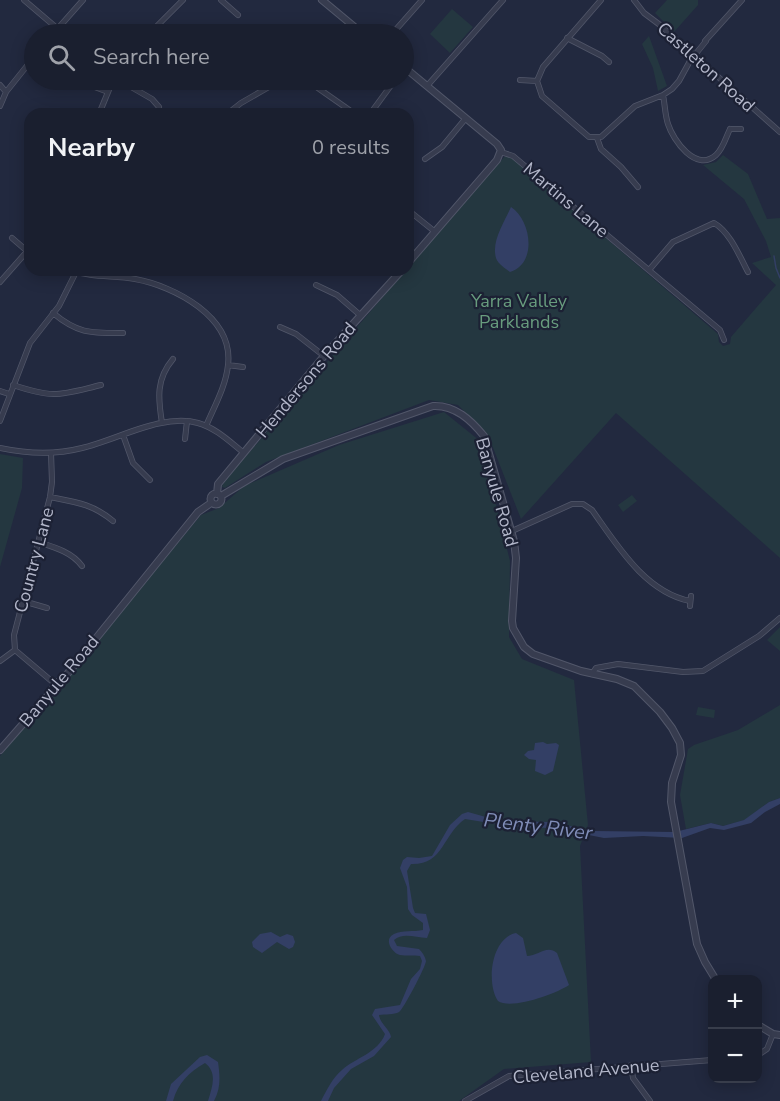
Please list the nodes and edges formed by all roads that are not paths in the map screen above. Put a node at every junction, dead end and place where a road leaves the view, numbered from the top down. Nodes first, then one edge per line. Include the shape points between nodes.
1 (24, 0) edge
2 (83, 0) edge
3 (183, 0) edge
4 (221, 0) edge
5 (322, 0) edge
6 (422, 0) edge
7 (503, 0) edge
8 (601, 0) edge
9 (634, 0) edge
10 (742, 0) edge
11 (238, 15) dead end
12 (52, 24) edge
13 (62, 24) edge
14 (161, 24) edge
15 (351, 24) edge
16 (401, 24) edge
17 (567, 38) junction
18 (694, 54) junction
19 (609, 62) dead end
20 (24, 69) edge
21 (414, 77) edge
22 (520, 80) dead end
23 (537, 81) junction
24 (427, 86) junction
25 (3, 89) edge
26 (103, 90) edge
27 (136, 90) edge
28 (264, 90) edge
29 (321, 90) edge
30 (389, 90) edge
31 (108, 92) joint
32 (663, 95) junction
33 (0, 99) edge
34 (0, 106) edge
35 (159, 107) dead end
36 (101, 108) edge
37 (235, 108) edge
38 (348, 108) edge
39 (375, 108) edge
40 (466, 118) junction
41 (741, 129) dead end
42 (780, 132) edge
43 (597, 138) junction
44 (501, 152) junction
45 (425, 159) dead end
46 (638, 187) dead end
47 (414, 215) edge
48 (434, 231) junction
49 (12, 238) dead end
50 (24, 247) edge
51 (24, 255) edge
52 (414, 256) edge
53 (649, 270) junction
54 (748, 272) dead end
55 (71, 276) edge
56 (115, 276) edge
57 (397, 276) edge
58 (0, 282) edge
59 (316, 285) dead end
60 (53, 313) junction
61 (360, 315) junction
62 (279, 327) dead end
63 (123, 333) dead end
64 (724, 340) dead end
65 (324, 356) junction
66 (173, 359) dead end
67 (228, 365) junction
68 (243, 367) dead end
69 (13, 385) junction
70 (101, 385) dead end
71 (0, 391) edge
72 (9, 394) junction
73 (0, 421) edge
74 (187, 421) junction
75 (162, 423) junction
76 (206, 426) junction
77 (123, 435) junction
78 (185, 440) dead end
79 (0, 448) edge
80 (51, 453) junction
81 (244, 453) junction
82 (150, 480) dead end
83 (219, 495) junction
84 (50, 497) junction
85 (113, 521) dead end
86 (512, 531) junction
87 (38, 542) junction
88 (82, 566) dead end
89 (23, 601) junction
90 (690, 601) dead end
91 (47, 608) dead end
92 (780, 618) edge
93 (15, 650) junction
94 (0, 661) edge
95 (592, 674) junction
96 (55, 684) junction
97 (0, 750) edge
98 (714, 975) edge
99 (762, 1027) edge
100 (776, 1034) edge
101 (762, 1052) edge
102 (708, 1060) edge
103 (631, 1065) junction
104 (465, 1101) edge
105 (650, 1101) edge

1 - 12 street
2 - 13 street
3 - 14 street
4 - 11 street
5 - 15 street
6 - 16 street
7 - 24 street
8 - 17 street
9 - 18 street, Castleton Road
10 - 18 street
17 - 19 street
17 - 23 street via 540,71
18 - 32 street via 676,86
18 - 42 street, Castleton Road
20 - 25 street
21 - 24 street, Martins Lane
22 - 23 street
23 - 43 street via 539,93 548,102 584,134
24 - 40 street, Martins Lane
25 - 33 street
25 - 34 street
26 - 31 street
27 - 35 street
28 - 37 street
29 - 38 street
30 - 39 street
31 - 36 street
32 - 41 street via 671,132 694,158 709,159 717,154 728,127
32 - 43 street via 635,106
40 - 44 street, Martins Lane via 500,146
40 - 45 street via 442,147
43 - 46 street via 602,149
44 - 48 street
44 - 53 street, Martins Lane via 513,156
47 - 48 street
48 - 52 street
49 - 50 street
51 - 58 street
53 - 54 street via 673,242 714,223 727,236
53 - 64 street, Martins Lane via 720,330
55 - 60 street
56 - 67 street via 151,283 196,306 222,333
57 - 61 street, Hendersons Road
59 - 61 street via 337,295
60 - 63 street via 83,332
60 - 69 street via 30,343
61 - 65 street, Hendersons Road
62 - 65 street via 297,334
65 - 81 street, Hendersons Road
66 - 75 street via 158,389
67 - 68 street
67 - 76 street
69 - 70 street via 50,395
69 - 72 street
71 - 72 street
72 - 73 street
74 - 75 street
74 - 76 street
74 - 78 street
75 - 77 street
76 - 81 street
77 - 80 street
77 - 82 street via 134,464
79 - 80 street
80 - 84 street, Country Lane
81 - 83 street, Hendersons Road via 218,484
83 - 86 street, Banyule Road via 283,459 433,406 444,406 474,424 484,436
83 - 96 street, Banyule Road via 212,496 211,502 198,512 64,678
84 - 85 street via 80,502 100,510
84 - 87 street, Country Lane
86 - 90 street via 572,504 583,504 656,586
86 - 95 street, Banyule Road via 516,558 512,621 515,632 533,654
87 - 88 street via 53,546
87 - 89 street, Country Lane
89 - 91 street
89 - 93 street, Country Lane via 14,635
92 - 95 street via 703,671 618,664 596,668
93 - 94 street
93 - 96 street
95 - 98 street, Banyule Road via 634,686 653,704 680,742 671,802 697,944
96 - 97 street, Banyule Road
99 - 100 street
100 - 101 street
102 - 103 street, Cleveland Avenue
103 - 104 street, Cleveland Avenue via 509,1076
103 - 105 street via 633,1078

